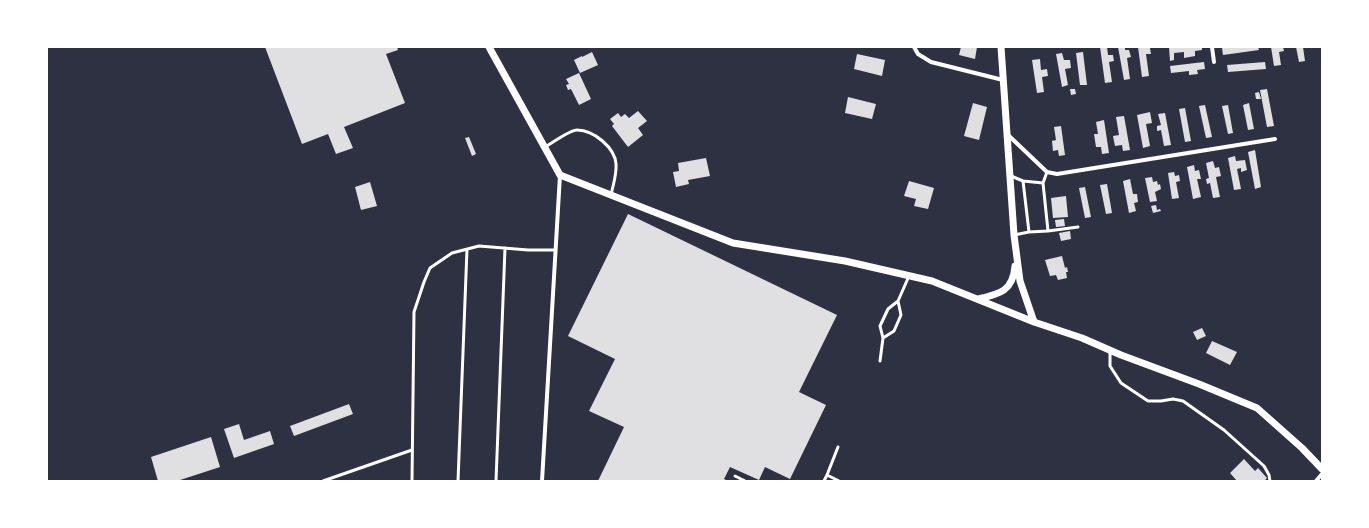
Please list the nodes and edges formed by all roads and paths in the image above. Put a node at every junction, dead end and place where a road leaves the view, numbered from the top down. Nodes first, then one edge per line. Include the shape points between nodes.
1 (489, 47) edge
2 (914, 47) edge
3 (1001, 47) edge
4 (1212, 47) edge
5 (1214, 62) dead end
6 (1003, 80) junction
7 (1006, 134) junction
8 (1276, 139) dead end
9 (545, 147) junction
10 (1047, 172) junction
11 (560, 175) junction
12 (1009, 175) junction
13 (1023, 181) junction
14 (1043, 182) junction
15 (612, 195) junction
16 (1078, 227) dead end
17 (1048, 230) junction
18 (1029, 232) junction
19 (1014, 235) junction
20 (505, 248) junction
21 (467, 250) junction
22 (555, 250) junction
23 (1016, 254) junction
24 (909, 276) junction
25 (978, 299) junction
26 (898, 301) junction
27 (1034, 322) junction
28 (883, 338) junction
29 (1110, 350) junction
30 (880, 361) dead end
31 (838, 447) dead end
32 (412, 450) junction
33 (1322, 469) edge
34 (1322, 474) edge
35 (827, 475) junction
36 (735, 476) dead end
37 (323, 481) edge
38 (412, 481) edge
39 (458, 481) edge
40 (496, 481) edge
41 (542, 481) edge
42 (745, 481) edge
43 (824, 481) edge
44 (839, 481) edge
45 (1270, 481) edge
46 (1316, 481) edge

1 - 9 street
2 - 6 street via 918,54 931,62
3 - 6 street
4 - 5 street
6 - 7 street
7 - 10 street
7 - 12 street
8 - 10 street via 1057,174
9 - 11 street
9 - 15 lane via 576,130 592,133 610,148 616,164
10 - 14 lane
11 - 15 street
11 - 22 street
12 - 13 lane
12 - 19 street
13 - 14 lane
13 - 18 lane
14 - 17 lane
15 - 24 street via 733,243 843,261
16 - 17 lane
17 - 18 lane
18 - 19 lane
19 - 23 street
20 - 21 lane via 479,246
20 - 22 lane
20 - 40 lane
21 - 32 lane via 452,253 430,268 414,312
21 - 39 lane
22 - 41 street
23 - 25 street via 1012,283 1002,292
23 - 27 street via 1020,281
24 - 25 street via 932,281
24 - 26 lane
25 - 27 street
26 - 28 lane via 888,309 880,326
26 - 28 lane via 901,315 894,331
27 - 29 street
28 - 30 lane
29 - 33 street via 1257,408
29 - 45 lane via 1110,366 1121,383 1148,401 1173,398 1183,401 1224,430 1264,466
31 - 35 lane
32 - 37 lane
32 - 38 lane
34 - 46 street
35 - 43 lane
35 - 44 lane
36 - 42 lane

